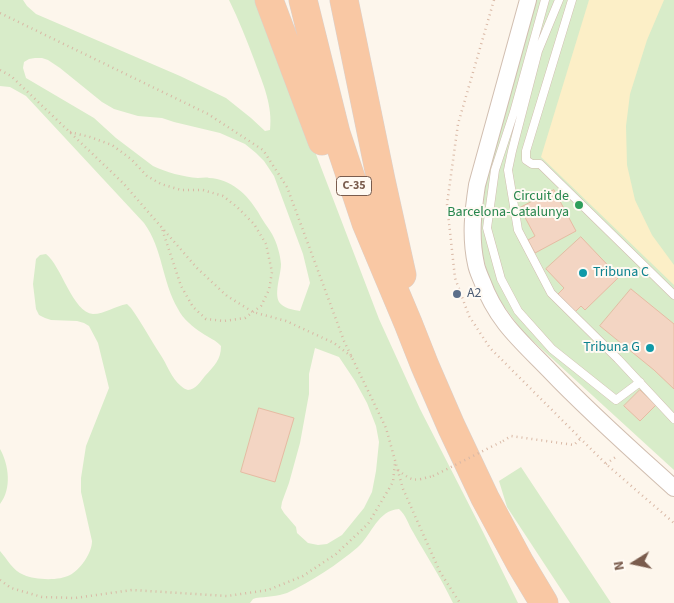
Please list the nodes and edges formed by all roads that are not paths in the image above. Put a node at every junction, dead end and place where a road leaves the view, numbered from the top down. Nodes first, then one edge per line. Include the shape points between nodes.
1 (270, 0) edge
2 (303, 0) edge
3 (344, 0) edge
4 (528, 0) edge
5 (545, 0) edge
6 (559, 0) edge
7 (572, 0) edge
8 (674, 295) edge
9 (425, 366) junction
10 (640, 382) junction
11 (674, 419) edge
12 (674, 488) edge
13 (520, 563) junction
14 (535, 603) edge
15 (544, 603) edge

1 - 9 highway via 352,222 401,333
2 - 9 highway, C-35 via 336,134 366,224
3 - 9 highway via 396,247
4 - 12 street via 477,185 472,238 476,265 496,312 510,331 566,389
5 - 10 lane via 494,170 487,228 501,279 518,311 552,349 616,400
6 - 10 lane via 538,51 508,170 518,230 552,294
7 - 8 lane via 526,160 540,164
9 - 13 highway, C-35 via 485,498
10 - 11 lane
13 - 14 highway
13 - 15 highway, C-35

